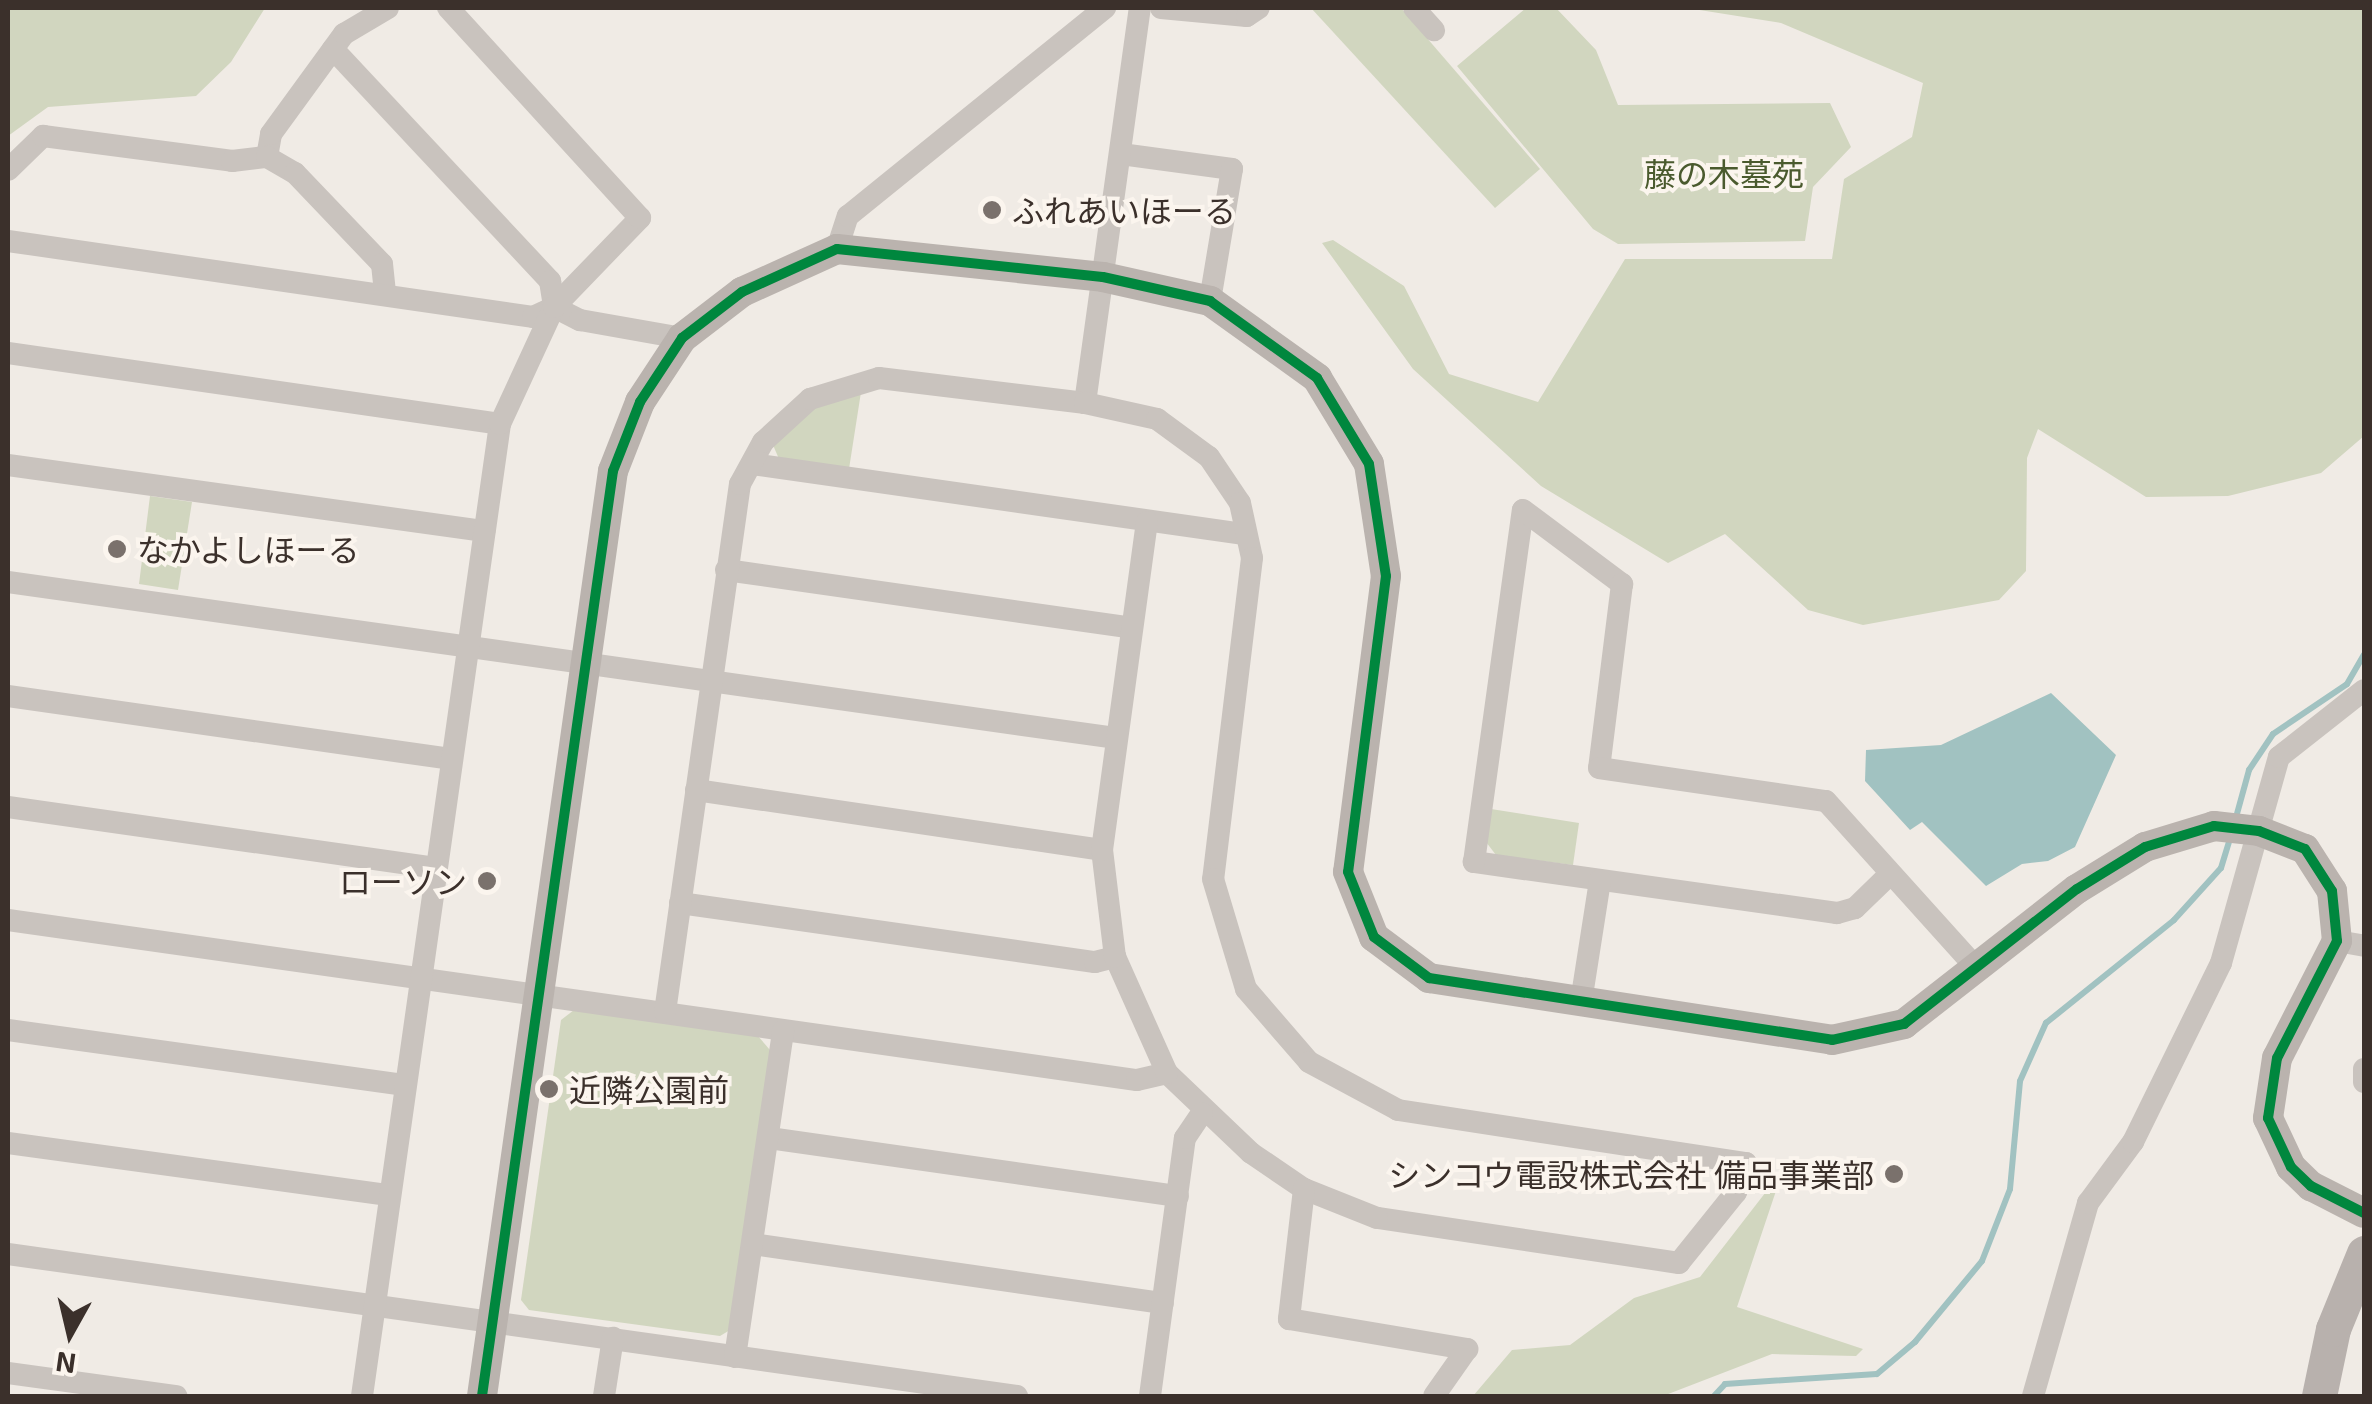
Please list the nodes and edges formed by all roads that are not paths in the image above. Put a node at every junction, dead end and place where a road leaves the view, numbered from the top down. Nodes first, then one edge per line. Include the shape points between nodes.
1 (388, 8) edge
2 (448, 8) edge
3 (1105, 8) edge
4 (1140, 8) edge
5 (1161, 8) edge
6 (1259, 8) edge
7 (1414, 8) edge
8 (1434, 30) dead end
9 (333, 49) junction
10 (1121, 154) junction
11 (267, 158) junction
12 (8, 170) edge
13 (8, 241) edge
14 (838, 249) junction
15 (1103, 277) junction
16 (385, 296) junction
17 (1210, 301) junction
18 (554, 306) junction
19 (682, 338) junction
20 (8, 353) edge
21 (1085, 402) junction
22 (500, 424) junction
23 (752, 464) junction
24 (8, 465) edge
25 (1147, 522) junction
26 (484, 532) junction
27 (1246, 534) junction
28 (726, 570) junction
29 (8, 582) edge
30 (1131, 628) junction
31 (467, 646) junction
32 (585, 664) junction
33 (709, 680) junction
34 (2364, 690) edge
35 (8, 696) edge
36 (1115, 738) junction
37 (451, 759) junction
38 (696, 790) junction
39 (8, 807) edge
40 (2252, 830) junction
41 (1102, 850) junction
42 (434, 868) junction
43 (1887, 877) junction
44 (1600, 880) junction
45 (680, 902) junction
46 (8, 920) edge
47 (2351, 944) edge
48 (1115, 956) junction
49 (1978, 970) junction
50 (420, 979) junction
51 (539, 995) junction
52 (1581, 1002) junction
53 (665, 1012) junction
54 (8, 1030) edge
55 (783, 1031) junction
56 (2364, 1069) edge
57 (1168, 1073) junction
58 (2364, 1082) edge
59 (406, 1085) junction
60 (1202, 1112) junction
61 (770, 1138) junction
62 (8, 1143) edge
63 (1304, 1189) junction
64 (388, 1195) junction
65 (1178, 1196) junction
66 (2364, 1213) edge
67 (752, 1244) junction
68 (2364, 1253) edge
69 (8, 1254) edge
70 (376, 1304) junction
71 (1163, 1304) junction
72 (493, 1322) junction
73 (613, 1338) junction
74 (736, 1357) junction
75 (8, 1373) edge
76 (176, 1396) edge
77 (362, 1396) edge
78 (482, 1396) edge
79 (604, 1396) edge
80 (1017, 1396) edge
81 (1150, 1396) edge
82 (1434, 1396) edge
83 (2033, 1396) edge
84 (2319, 1396) edge

1 - 9 street via 344,34
2 - 18 street via 640,218
3 - 14 street via 848,216
4 - 10 street
5 - 6 street via 1247,16
7 - 8 street
9 - 11 street via 271,134
9 - 18 street via 550,281
10 - 15 street
10 - 17 street via 1232,169
11 - 12 street via 232,161 43,136
11 - 16 street via 295,172 382,264
13 - 16 street
14 - 15 street
14 - 19 street via 742,292
15 - 17 street
15 - 21 street
16 - 18 street via 533,317
17 - 52 street via 1317,378 1369,464 1386,576 1348,872 1374,936 1429,978
18 - 19 street via 580,320
18 - 22 street
19 - 32 street via 640,402 613,472
20 - 22 street
21 - 23 street via 879,378 810,399 763,442
21 - 27 street via 1157,419 1209,458 1240,504
22 - 26 street
23 - 25 street
23 - 28 street via 740,484
24 - 26 street
25 - 27 street
25 - 30 street
26 - 31 street
27 - 63 street via 1252,558 1213,879 1246,989 1308,1062 1398,1110 1746,1163 1736,1192 1680,1262 1378,1218
28 - 30 street
28 - 33 street
29 - 31 street
30 - 36 street
31 - 32 street
31 - 37 street
32 - 33 street
32 - 51 street
33 - 36 street
33 - 38 street
34 - 40 street via 2279,757
35 - 37 street
36 - 41 street
37 - 42 street
38 - 41 street
38 - 45 street
39 - 42 street
40 - 47 street via 2304,849 2332,891
40 - 49 street via 2214,826 2145,847 2077,888
40 - 83 street via 2221,964 2133,1142 2088,1203
41 - 48 street
42 - 50 street
43 - 44 street via 1855,908 1837,913
43 - 44 street via 1826,801 1598,768 1622,584 1524,510 1474,862
43 - 49 street
44 - 52 street
45 - 48 street via 1095,962
45 - 53 street
46 - 50 street
47 - 66 street via 2277,1058 2268,1118 2290,1167 2310,1186
48 - 57 street
49 - 52 street via 1904,1024 1832,1040
50 - 51 street
50 - 59 street
51 - 53 street
51 - 72 street
53 - 55 street
54 - 59 street
55 - 57 street via 1137,1080
55 - 61 street
56 - 58 street
57 - 60 street
59 - 64 street
60 - 63 street
60 - 65 street via 1185,1138
61 - 65 street
61 - 67 street
62 - 64 street
63 - 82 street via 1289,1320 1466,1349
64 - 70 street
65 - 71 street
67 - 71 street
67 - 74 street
68 - 84 main road via 2333,1329
69 - 70 street
70 - 72 street
70 - 77 street
71 - 81 street
72 - 73 street
72 - 78 street
73 - 74 street
73 - 79 street
74 - 80 street
75 - 76 street

